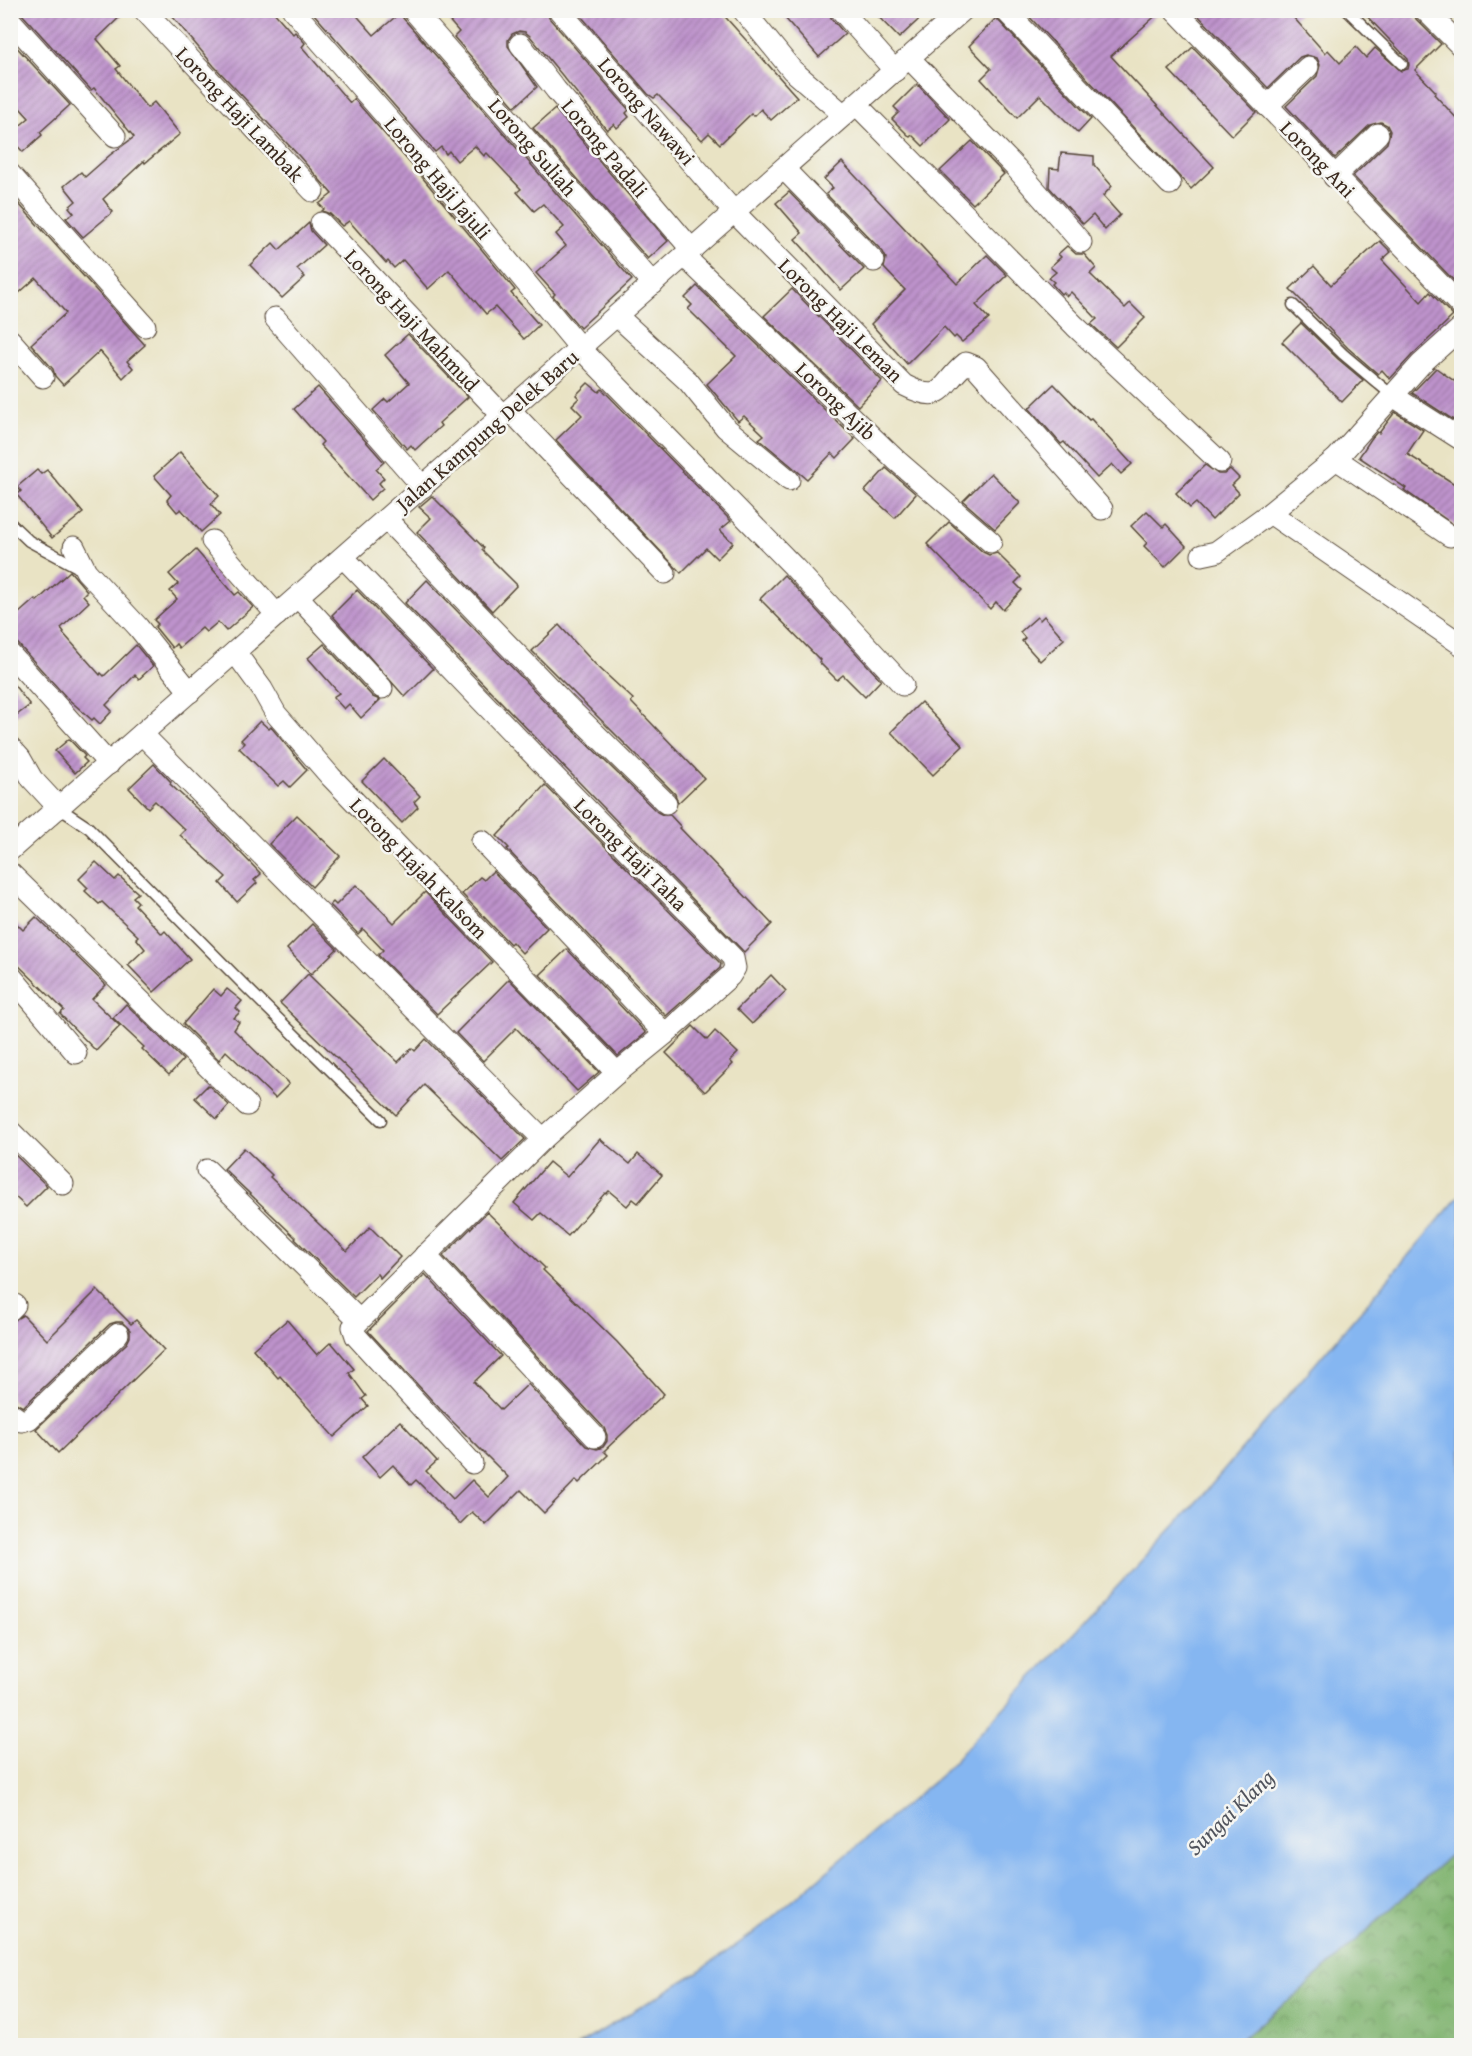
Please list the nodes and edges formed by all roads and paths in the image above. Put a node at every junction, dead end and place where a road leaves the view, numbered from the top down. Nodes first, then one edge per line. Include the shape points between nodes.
1 (144, 10) edge
2 (293, 10) edge
3 (413, 10) edge
4 (559, 10) edge
5 (743, 10) edge
6 (841, 10) edge
7 (963, 10) edge
8 (1005, 10) edge
9 (1175, 10) edge
10 (1347, 10) edge
11 (1425, 10) edge
12 (10, 20) edge
13 (520, 44) dead end
14 (1461, 47) edge
15 (902, 64) junction
16 (1402, 64) dead end
17 (1308, 67) dead end
18 (1267, 106) junction
19 (850, 110) junction
20 (1378, 134) dead end
21 (115, 136) dead end
22 (784, 169) junction
23 (10, 174) edge
24 (1334, 177) junction
25 (1170, 184) dead end
26 (313, 191) dead end
27 (734, 212) junction
28 (321, 223) dead end
29 (1081, 242) dead end
30 (688, 253) junction
31 (874, 261) dead end
32 (653, 284) junction
33 (1293, 305) dead end
34 (1461, 307) edge
35 (616, 316) junction
36 (275, 318) dead end
37 (145, 326) dead end
38 (1460, 330) edge
39 (10, 340) edge
40 (580, 348) junction
41 (43, 377) dead end
42 (1393, 396) junction
43 (506, 413) junction
44 (1461, 440) edge
45 (1336, 459) junction
46 (1220, 462) dead end
47 (789, 480) dead end
48 (423, 487) junction
49 (1102, 509) dead end
50 (1270, 513) junction
51 (386, 519) junction
52 (10, 523) edge
53 (1450, 536) dead end
54 (212, 541) dead end
55 (991, 543) dead end
56 (74, 547) dead end
57 (1202, 555) dead end
58 (343, 557) junction
59 (86, 571) junction
60 (665, 573) dead end
61 (298, 597) junction
62 (277, 615) junction
63 (1461, 645) edge
64 (235, 652) junction
65 (10, 654) edge
66 (903, 685) dead end
67 (382, 688) dead end
68 (190, 692) junction
69 (142, 735) junction
70 (10, 747) edge
71 (109, 764) junction
72 (666, 802) dead end
73 (59, 808) junction
74 (482, 841) dead end
75 (10, 850) edge
76 (10, 873) edge
77 (10, 975) edge
78 (665, 1034) junction
79 (76, 1053) dead end
80 (617, 1072) junction
81 (247, 1105) dead end
82 (381, 1120) dead end
83 (10, 1131) edge
84 (543, 1139) junction
85 (207, 1170) dead end
86 (63, 1184) dead end
87 (425, 1255) junction
88 (359, 1320) junction
89 (118, 1334) dead end
90 (10, 1413) edge
91 (595, 1437) dead end
92 (472, 1463) dead end

1 - 26 street, Lorong Haji Lambak
2 - 40 street, Lorong Haji Jajuli via 427,163
3 - 32 street, Lorong Suliah
4 - 27 street, Lorong Nawawi
5 - 19 street via 792,70
6 - 15 street
7 - 15 street, Jalan Kampung Delek Baru
8 - 25 street
9 - 18 street, Lorong Ani
10 - 16 lane
11 - 14 street
12 - 21 street
13 - 30 street, Lorong Padali
15 - 19 street, Jalan Kampung Delek Baru
15 - 29 street via 1016,168
17 - 18 street
18 - 24 street, Lorong Ani
19 - 22 street, Jalan Kampung Delek Baru
19 - 46 street
20 - 24 street
22 - 27 street, Jalan Kampung Delek Baru
22 - 31 street
23 - 37 street
24 - 34 street, Lorong Ani
27 - 30 street, Jalan Kampung Delek Baru
27 - 49 street, Lorong Haji Leman via 904,385 924,395 935,394 966,363 976,367
28 - 43 street, Lorong Haji Mahmud
30 - 32 street, Jalan Kampung Delek Baru
30 - 55 street, Lorong Ajib via 896,460
32 - 35 street, Jalan Kampung Delek Baru
33 - 42 lane
35 - 40 street, Jalan Kampung Delek Baru
35 - 47 street via 688,381 726,428
36 - 48 street
38 - 42 street via 1421,364
39 - 41 street
40 - 43 street, Jalan Kampung Delek Baru
40 - 66 street, Lorong Haji Jajuli via 794,566
42 - 44 street
42 - 45 street
43 - 48 street, Jalan Kampung Delek Baru
43 - 60 street, Lorong Haji Mahmud
45 - 50 street
45 - 53 street
48 - 51 street, Jalan Kampung Delek Baru
50 - 57 street via 1216,552
50 - 63 street
51 - 58 street, Jalan Kampung Delek Baru
51 - 72 street
52 - 59 lane via 29,541
54 - 62 street
56 - 59 street
58 - 61 street, Jalan Kampung Delek Baru
58 - 78 street, Lorong Haji Taha via 733,957 735,968 730,976
59 - 68 street
61 - 62 street, Jalan Kampung Delek Baru
61 - 67 street
62 - 64 street, Jalan Kampung Delek Baru
64 - 68 street, Jalan Kampung Delek Baru
64 - 80 street, Lorong Hajah Kalsom via 276,714 331,777
65 - 71 street
68 - 69 street, Jalan Kampung Delek Baru
69 - 71 street, Jalan Kampung Delek Baru
69 - 84 street
70 - 73 street
71 - 73 street, Jalan Kampung Delek Baru
73 - 75 street, Jalan Kampung Delek Baru
73 - 82 lane via 89,828
74 - 78 street
76 - 81 street
77 - 79 street
78 - 80 street, Lorong Haji Taha
80 - 84 street, Lorong Haji Taha
83 - 86 street
84 - 87 street, Lorong Haji Taha
85 - 88 street
87 - 88 street, Lorong Haji Taha
87 - 91 street
88 - 92 street via 353,1327 356,1336
89 - 90 street via 29,1419 21,1420

